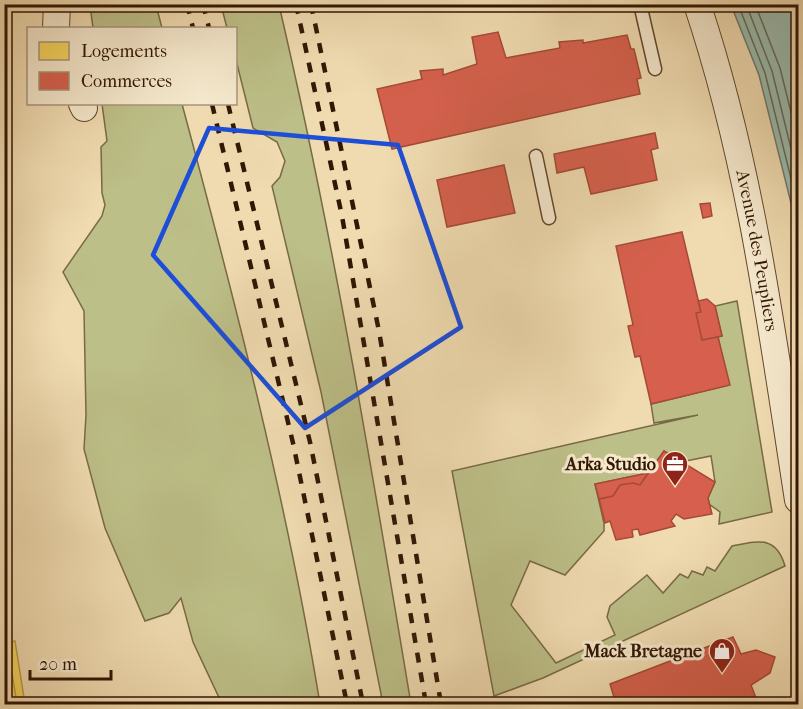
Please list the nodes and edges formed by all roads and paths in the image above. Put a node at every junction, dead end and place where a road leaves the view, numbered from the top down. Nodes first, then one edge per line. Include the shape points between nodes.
1 (57, 4) edge
2 (640, 4) edge
3 (697, 4) edge
4 (56, 27) edge
5 (655, 69) dead end
6 (536, 156) dead end
7 (549, 218) dead end
8 (798, 500) edge

1 - 4 street
2 - 5 lane
3 - 8 street, Avenue des Peupliers via 754,222
6 - 7 lane

